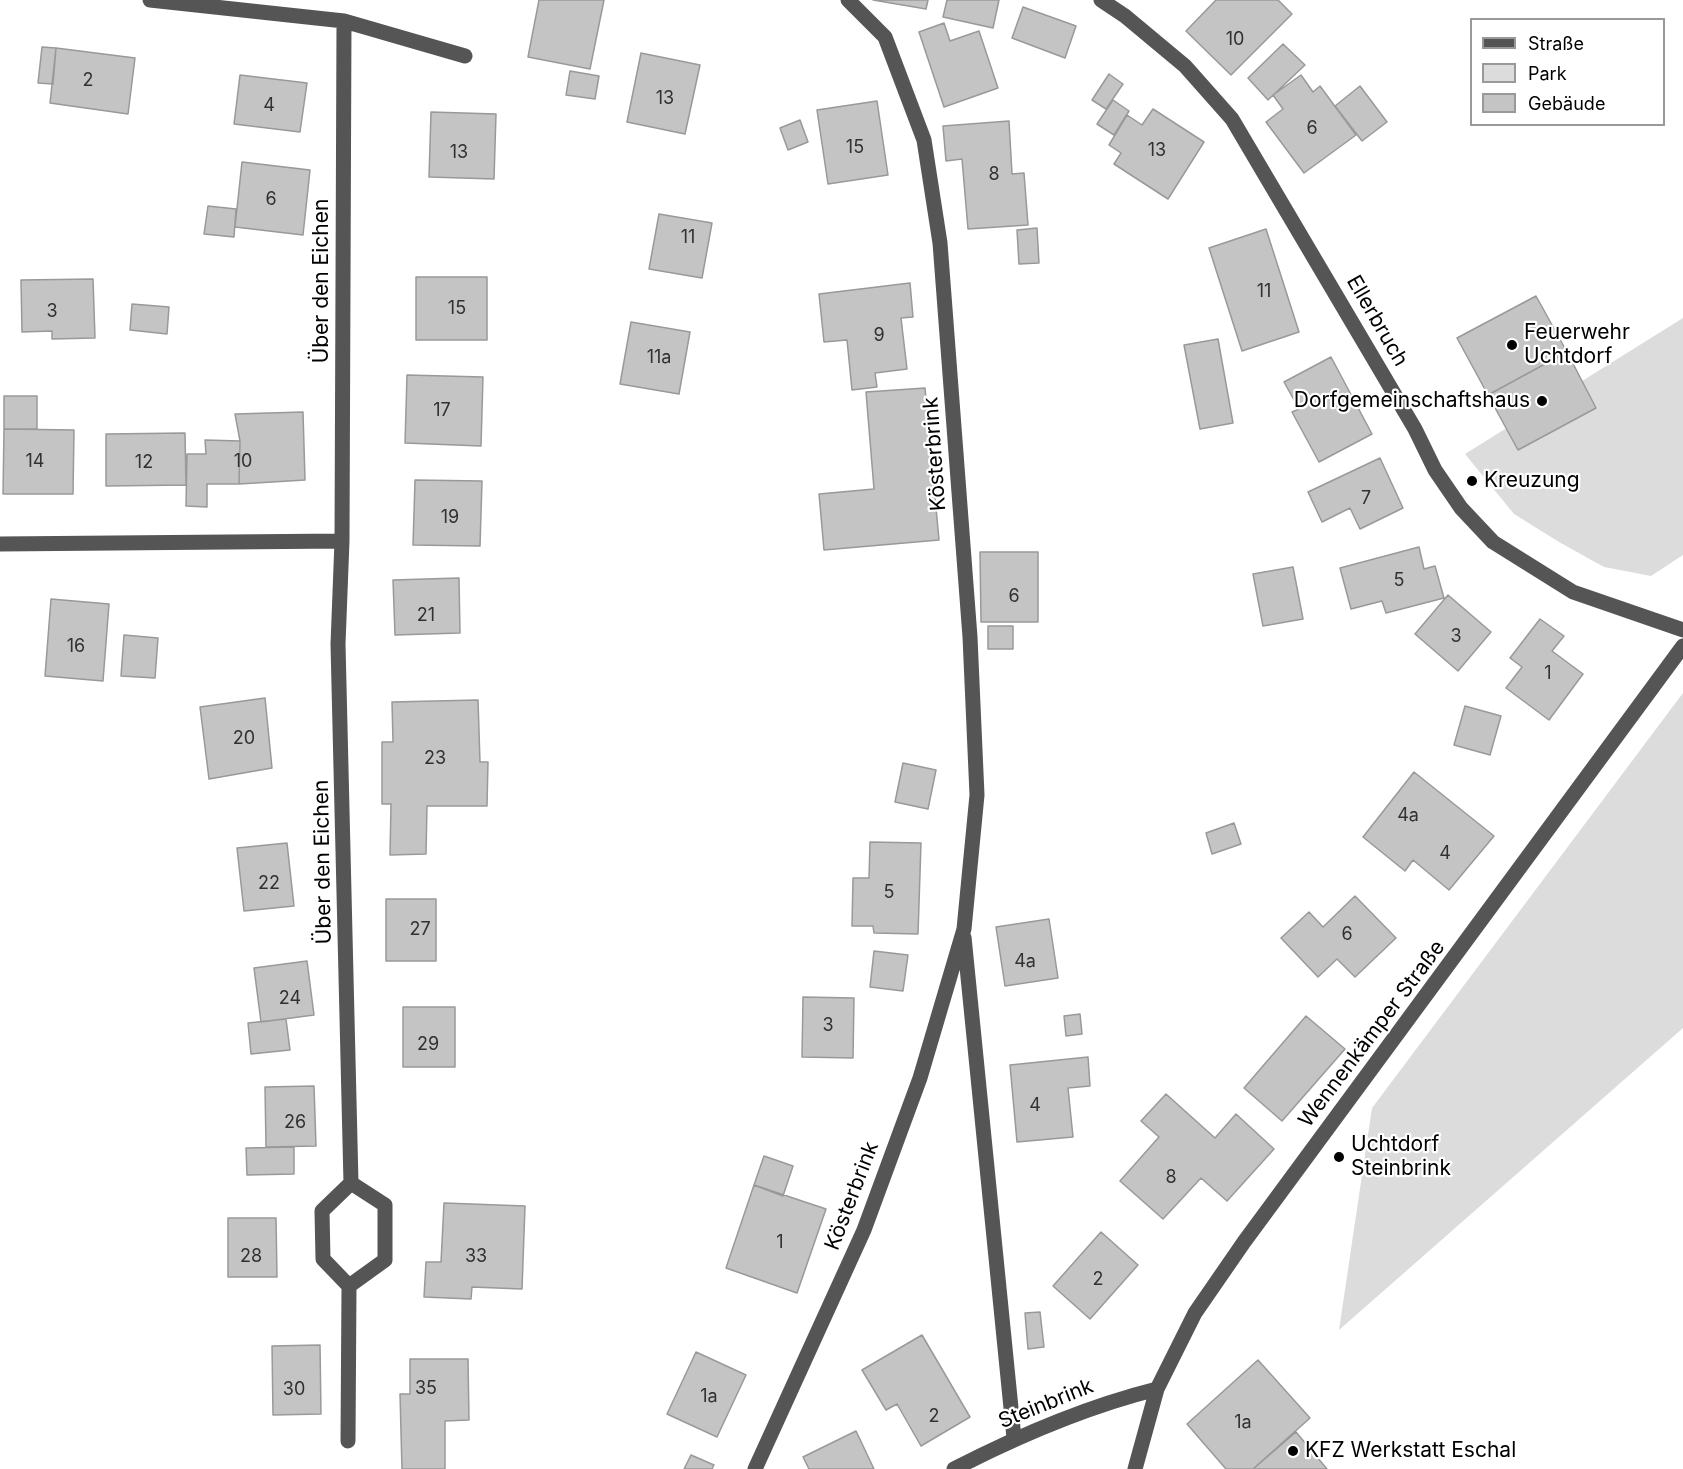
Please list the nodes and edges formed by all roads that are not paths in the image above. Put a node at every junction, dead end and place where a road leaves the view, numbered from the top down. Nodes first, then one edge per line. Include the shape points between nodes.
1 (150, 0) edge
2 (848, 0) edge
3 (1101, 0) edge
4 (344, 21) junction
5 (465, 56) dead end
6 (342, 541) junction
7 (0, 544) edge
8 (1683, 630) edge
9 (1683, 646) edge
10 (964, 928) junction
11 (351, 1183) junction
12 (349, 1286) junction
13 (1157, 1389) junction
14 (1014, 1438) junction
15 (348, 1441) dead end
16 (755, 1469) edge
17 (954, 1469) edge
18 (1135, 1469) edge

1 - 4 street
2 - 10 street, Kösterbrink via 885,37 924,140 940,243 970,637 976,795
3 - 8 street, Ellerbruch via 1185,66 1232,119 1415,429 1435,470 1461,508 1493,542 1573,592
4 - 5 street
4 - 6 street, Über den Eichen
6 - 7 street
6 - 11 street, Über den Eichen via 338,644
9 - 13 street, Wennenkämper Straße via 1244,1242 1195,1313
10 - 14 street, Kösterbrink
10 - 16 street, Kösterbrink via 920,1078 864,1230
11 - 12 street via 322,1211 323,1259
11 - 12 street via 384,1205 385,1260
12 - 15 street
13 - 14 street, Steinbrink via 1105,1402
13 - 18 street, Wennenkämper Straße
14 - 17 street, Steinbrink

